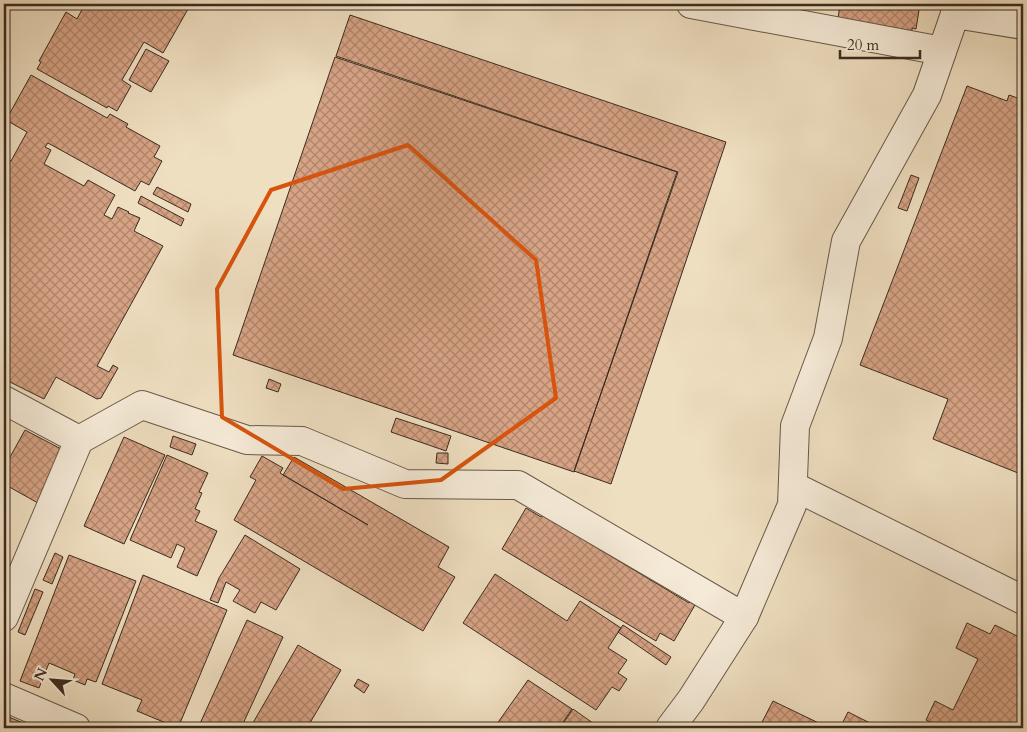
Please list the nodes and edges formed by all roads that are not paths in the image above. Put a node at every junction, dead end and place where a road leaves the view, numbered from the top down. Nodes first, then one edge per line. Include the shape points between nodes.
1 (691, 4) edge
2 (956, 9) edge
3 (1023, 25) edge
4 (942, 51) junction
5 (4, 400) edge
6 (78, 440) junction
7 (793, 486) junction
8 (1023, 600) edge
9 (4, 617) edge
10 (744, 617) junction
11 (4, 697) edge
12 (76, 728) edge
13 (670, 728) edge

1 - 4 street
2 - 3 street
2 - 4 street
4 - 7 street via 927,94 846,240 828,338 795,426
5 - 6 street
6 - 9 street
6 - 10 street via 142,405 247,440 302,441 405,484 518,485
7 - 8 street
7 - 10 street via 792,505
10 - 13 street via 692,700
11 - 12 street

